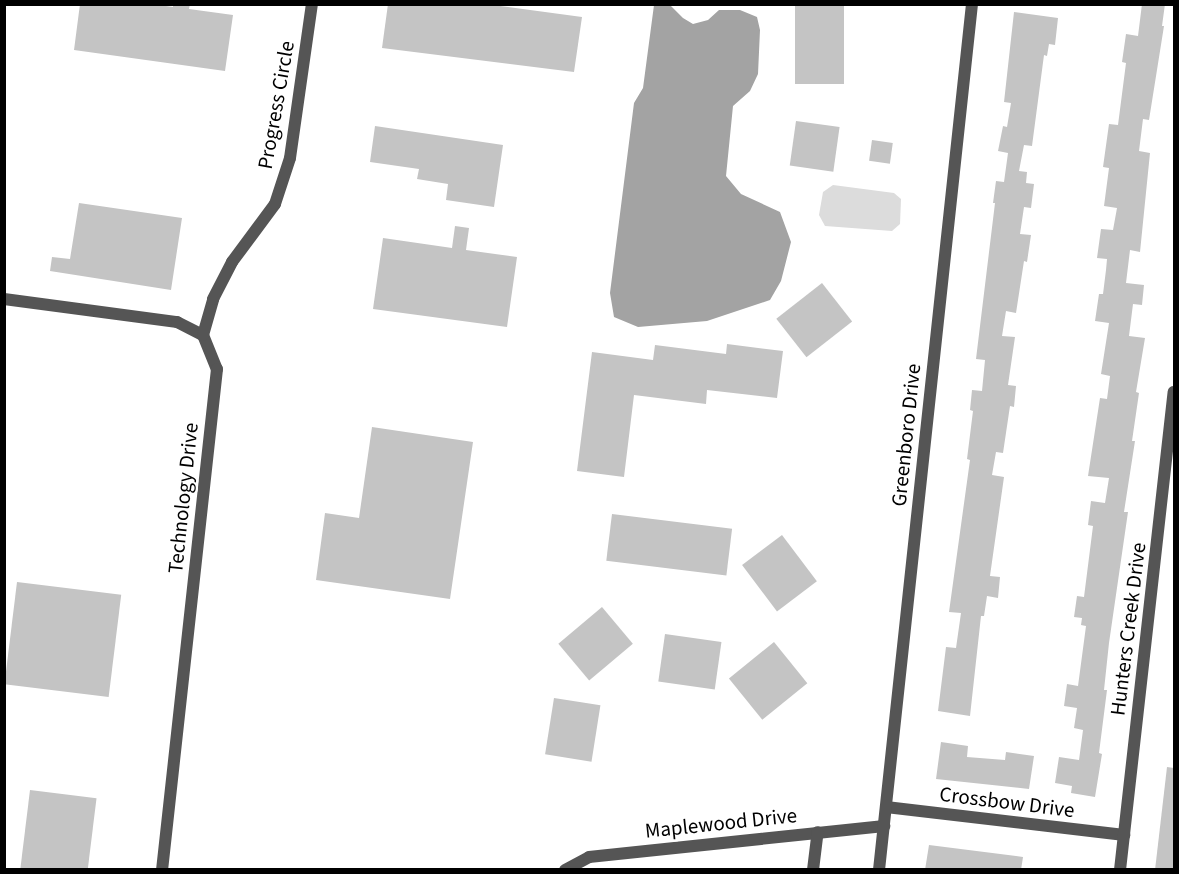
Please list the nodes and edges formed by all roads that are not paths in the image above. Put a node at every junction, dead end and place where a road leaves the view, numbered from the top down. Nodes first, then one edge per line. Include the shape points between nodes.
1 (312, 4) edge
2 (972, 4) edge
3 (4, 299) edge
4 (203, 335) junction
5 (1174, 392) edge
6 (886, 807) junction
7 (884, 826) junction
8 (818, 832) junction
9 (1124, 835) junction
10 (162, 870) edge
11 (565, 870) edge
12 (813, 870) edge
13 (879, 870) edge
14 (1120, 870) edge

1 - 4 street, Progress Circle via 290,158 275,204 232,262 213,299
2 - 6 street, Greenboro Drive
3 - 4 street via 177,322
4 - 10 street, Technology Drive via 217,369
5 - 9 street, Hunters Creek Drive
6 - 7 street, Greenboro Drive
6 - 9 street, Crossbow Drive
7 - 8 street, Maplewood Drive
7 - 13 street, Greenboro Drive
8 - 11 street, Maplewood Drive via 589,858
8 - 12 street
9 - 14 street, Hunters Creek Drive

